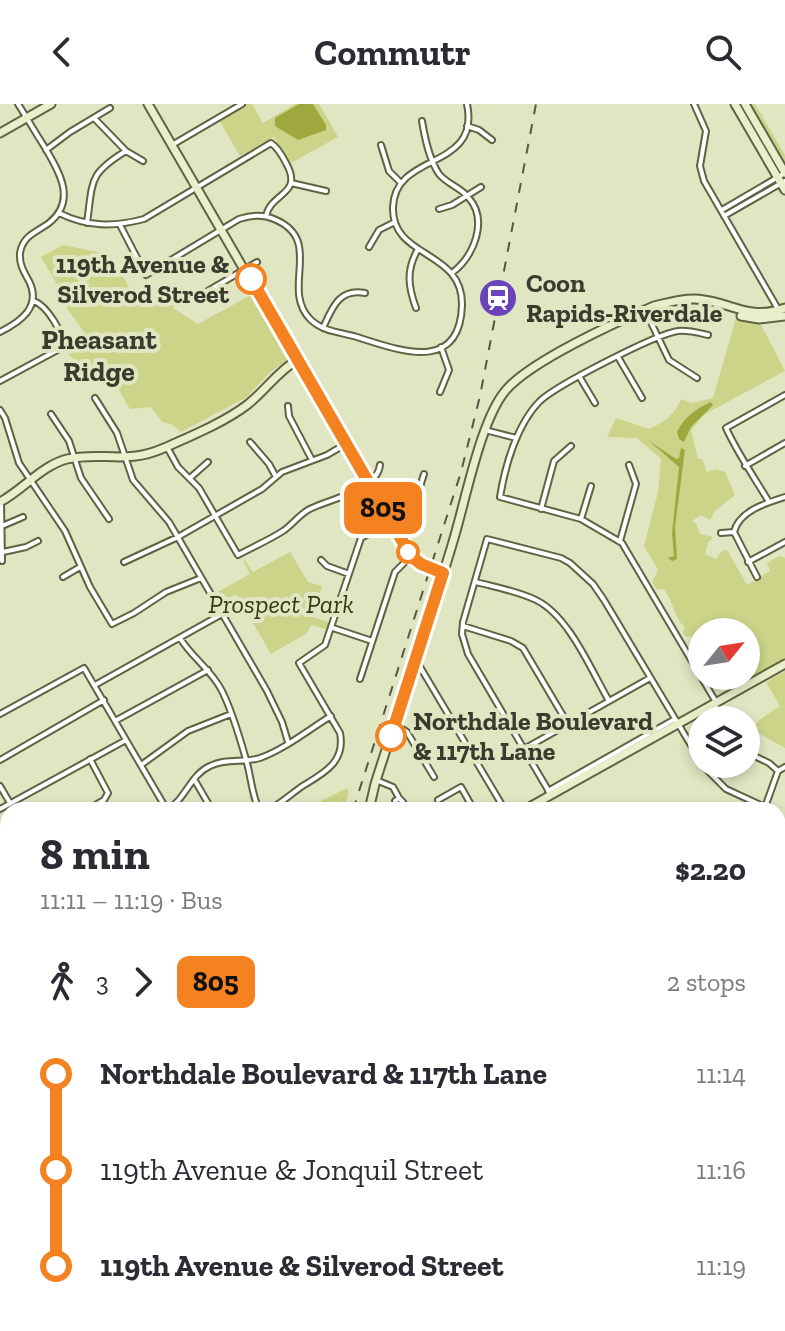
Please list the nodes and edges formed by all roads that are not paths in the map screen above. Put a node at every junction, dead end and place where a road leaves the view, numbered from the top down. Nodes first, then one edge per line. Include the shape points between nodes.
1 (18, 104) edge
2 (51, 104) edge
3 (148, 104) edge
4 (242, 104) edge
5 (467, 104) edge
6 (694, 104) edge
7 (735, 104) edge
8 (745, 104) edge
9 (110, 108) dead end
10 (27, 118) junction
11 (95, 119) junction
12 (422, 121) dead end
13 (467, 126) junction
14 (0, 133) edge
15 (492, 140) dead end
16 (172, 145) junction
17 (381, 145) dead end
18 (46, 150) junction
19 (126, 151) junction
20 (143, 161) dead end
21 (433, 162) junction
22 (783, 179) edge
23 (291, 183) junction
24 (401, 183) junction
25 (196, 186) junction
26 (481, 187) dead end
27 (326, 191) dead end
28 (467, 195) junction
29 (439, 209) dead end
30 (721, 210) junction
31 (59, 213) junction
32 (266, 216) junction
33 (724, 216) junction
34 (395, 222) junction
35 (87, 223) junction
36 (120, 225) junction
37 (222, 229) junction
38 (369, 247) dead end
39 (418, 249) junction
40 (257, 262) dead end
41 (246, 270) junction
42 (452, 273) junction
43 (365, 293) dead end
44 (201, 295) dead end
45 (34, 301) junction
46 (416, 308) dead end
47 (645, 310) junction
48 (783, 314) edge
49 (323, 328) junction
50 (0, 332) edge
51 (708, 335) dead end
52 (658, 338) junction
53 (441, 347) junction
54 (618, 357) junction
55 (297, 360) junction
56 (579, 376) junction
57 (697, 378) dead end
58 (0, 381) edge
59 (440, 392) dead end
60 (785, 395) edge
61 (95, 398) dead end
62 (642, 398) dead end
63 (595, 403) dead end
64 (288, 406) dead end
65 (0, 410) edge
66 (51, 414) dead end
67 (485, 430) junction
68 (516, 438) junction
69 (250, 442) dead end
70 (785, 443) edge
71 (346, 444) junction
72 (571, 446) dead end
73 (167, 447) junction
74 (74, 458) junction
75 (126, 458) junction
76 (312, 460) junction
77 (208, 462) dead end
78 (380, 465) dead end
79 (629, 465) dead end
80 (745, 466) junction
81 (424, 474) dead end
82 (276, 477) junction
83 (190, 478) junction
84 (30, 480) junction
85 (368, 483) junction
86 (591, 486) dead end
87 (785, 497) edge
88 (0, 502) edge
89 (769, 502) junction
90 (541, 509) junction
91 (215, 516) junction
92 (23, 517) dead end
93 (109, 519) dead end
94 (581, 519) junction
95 (390, 520) junction
96 (2, 526) junction
97 (734, 532) junction
98 (721, 533) dead end
99 (178, 537) junction
100 (38, 541) dead end
101 (620, 541) junction
102 (785, 542) edge
103 (3, 552) junction
104 (411, 556) junction
105 (321, 560) dead end
106 (2, 561) dead end
107 (124, 562) dead end
108 (748, 562) junction
109 (80, 567) junction
110 (443, 573) junction
111 (349, 574) junction
112 (63, 577) dead end
113 (757, 577) dead end
114 (201, 578) junction
115 (474, 582) junction
116 (223, 613) junction
117 (463, 626) junction
118 (332, 628) junction
119 (180, 638) junction
120 (372, 641) junction
121 (415, 659) junction
122 (785, 664) edge
123 (209, 670) junction
124 (650, 678) junction
125 (360, 679) dead end
126 (95, 685) junction
127 (104, 700) junction
128 (609, 701) junction
129 (715, 703) junction
130 (716, 706) edge
131 (0, 714) edge
132 (231, 714) junction
133 (331, 716) junction
134 (115, 721) junction
135 (676, 722) junction
136 (394, 724) junction
137 (568, 724) junction
138 (126, 740) junction
139 (288, 742) junction
140 (524, 749) junction
141 (90, 759) junction
142 (760, 759) edge
143 (0, 760) edge
144 (247, 760) junction
145 (141, 765) junction
146 (785, 767) edge
147 (778, 771) junction
148 (434, 777) dead end
149 (194, 779) junction
150 (376, 780) junction
151 (549, 793) junction
152 (438, 800) dead end
153 (12, 802) edge
154 (99, 802) edge
155 (162, 802) edge
156 (179, 802) edge
157 (207, 802) edge
158 (256, 802) edge
159 (281, 802) edge
160 (371, 802) edge
161 (403, 802) edge
162 (469, 802) edge
163 (500, 802) edge
164 (538, 802) edge
165 (751, 802) edge
166 (766, 802) edge

1 - 10 street
2 - 10 street
3 - 16 street
4 - 16 street
5 - 13 street
6 - 30 street via 706,131 701,173
7 - 22 street
8 - 22 street
9 - 11 street
10 - 14 street
10 - 18 street
11 - 18 street
11 - 19 street
12 - 21 street
13 - 15 street
13 - 21 street via 457,147
16 - 25 street
17 - 24 street via 389,171
18 - 31 street via 64,186
19 - 20 street
19 - 35 street via 96,173
21 - 24 street
21 - 28 street via 444,180
22 - 30 street
22 - 33 street
23 - 25 street via 289,170 269,143
23 - 27 street
23 - 32 street via 270,204
24 - 34 street via 393,202
25 - 36 street via 154,214
25 - 37 street
26 - 28 street
28 - 29 street
28 - 42 street via 476,210 477,233 469,255
30 - 33 street
31 - 35 street
31 - 45 street via 30,235 21,250 20,263
32 - 37 street via 244,217
32 - 49 street via 283,223 297,240 302,256 300,301
33 - 48 street
34 - 38 street via 376,233
34 - 39 street via 403,238
35 - 36 street
36 - 37 street via 146,275
37 - 41 street
39 - 42 street
39 - 46 street via 408,273
40 - 41 street
41 - 44 street
41 - 55 street
42 - 53 street via 462,308 455,332
43 - 49 street via 350,292 338,299
45 - 50 street via 21,320
45 - 58 street via 45,308 63,347
47 - 48 street via 705,300 750,313
47 - 52 street
47 - 67 street via 525,373 498,400
49 - 53 street via 401,351 422,353
51 - 52 street via 677,331
52 - 54 street
52 - 57 street via 669,360
53 - 59 street via 449,370
54 - 56 street
54 - 62 street
55 - 71 street
55 - 73 street via 245,407
56 - 63 street
56 - 68 street via 538,402
60 - 80 street via 726,428
61 - 75 street
64 - 76 street
65 - 84 street via 15,456
66 - 74 street
67 - 68 street
67 - 110 street
68 - 90 street via 500,497
69 - 82 street
70 - 80 street
71 - 76 street
71 - 85 street
72 - 90 street via 554,461
73 - 75 street
73 - 83 street
74 - 75 street
74 - 84 street
74 - 93 street
75 - 99 street via 133,480
76 - 82 street
77 - 83 street
78 - 85 street via 378,476
79 - 101 street via 636,484
80 - 89 street
81 - 95 street via 415,507
82 - 91 street
83 - 91 street
84 - 88 street
84 - 109 street via 65,531
85 - 91 street via 309,509 286,529 238,555
85 - 95 street
86 - 94 street
87 - 89 street
88 - 96 street
89 - 97 street via 738,521
90 - 94 street
91 - 99 street
92 - 96 street
94 - 101 street
95 - 104 street
95 - 111 street via 361,538
96 - 103 street
97 - 98 street
97 - 108 street
99 - 107 street
99 - 114 street
100 - 103 street
101 - 129 street
102 - 108 street
103 - 106 street
104 - 110 street
104 - 120 street via 395,572
105 - 111 street
108 - 113 street
109 - 112 street
109 - 114 street via 112,624
110 - 121 street
111 - 118 street
114 - 116 street
115 - 117 street
115 - 124 street via 487,539 570,563 593,584
115 - 128 street via 535,600 555,613
116 - 119 street
116 - 139 street via 273,702
117 - 137 street via 523,648
117 - 140 street via 468,654
118 - 120 street
118 - 133 street via 323,648 299,663
119 - 123 street
119 - 126 street
120 - 125 street
121 - 136 street
121 - 163 street
122 - 129 street
123 - 132 street
123 - 134 street
124 - 128 street
124 - 135 street
126 - 127 street
126 - 131 street via 84,668
127 - 134 street
127 - 143 street
128 - 137 street
129 - 130 street
129 - 135 street
132 - 144 street
132 - 145 street via 188,731
133 - 139 street
133 - 159 street via 340,733 336,762
134 - 138 street
135 - 151 street
135 - 165 street via 704,767 720,784
136 - 148 street via 407,732
136 - 150 street
137 - 140 street
138 - 141 street
138 - 145 street
139 - 144 street
140 - 151 street
141 - 153 street
141 - 154 street via 108,791
142 - 147 street
144 - 149 street via 216,763
144 - 158 street
145 - 155 street
146 - 147 street
147 - 166 street
149 - 156 street
149 - 157 street
150 - 160 street
150 - 161 street via 393,787
151 - 164 street
152 - 162 street via 461,787

